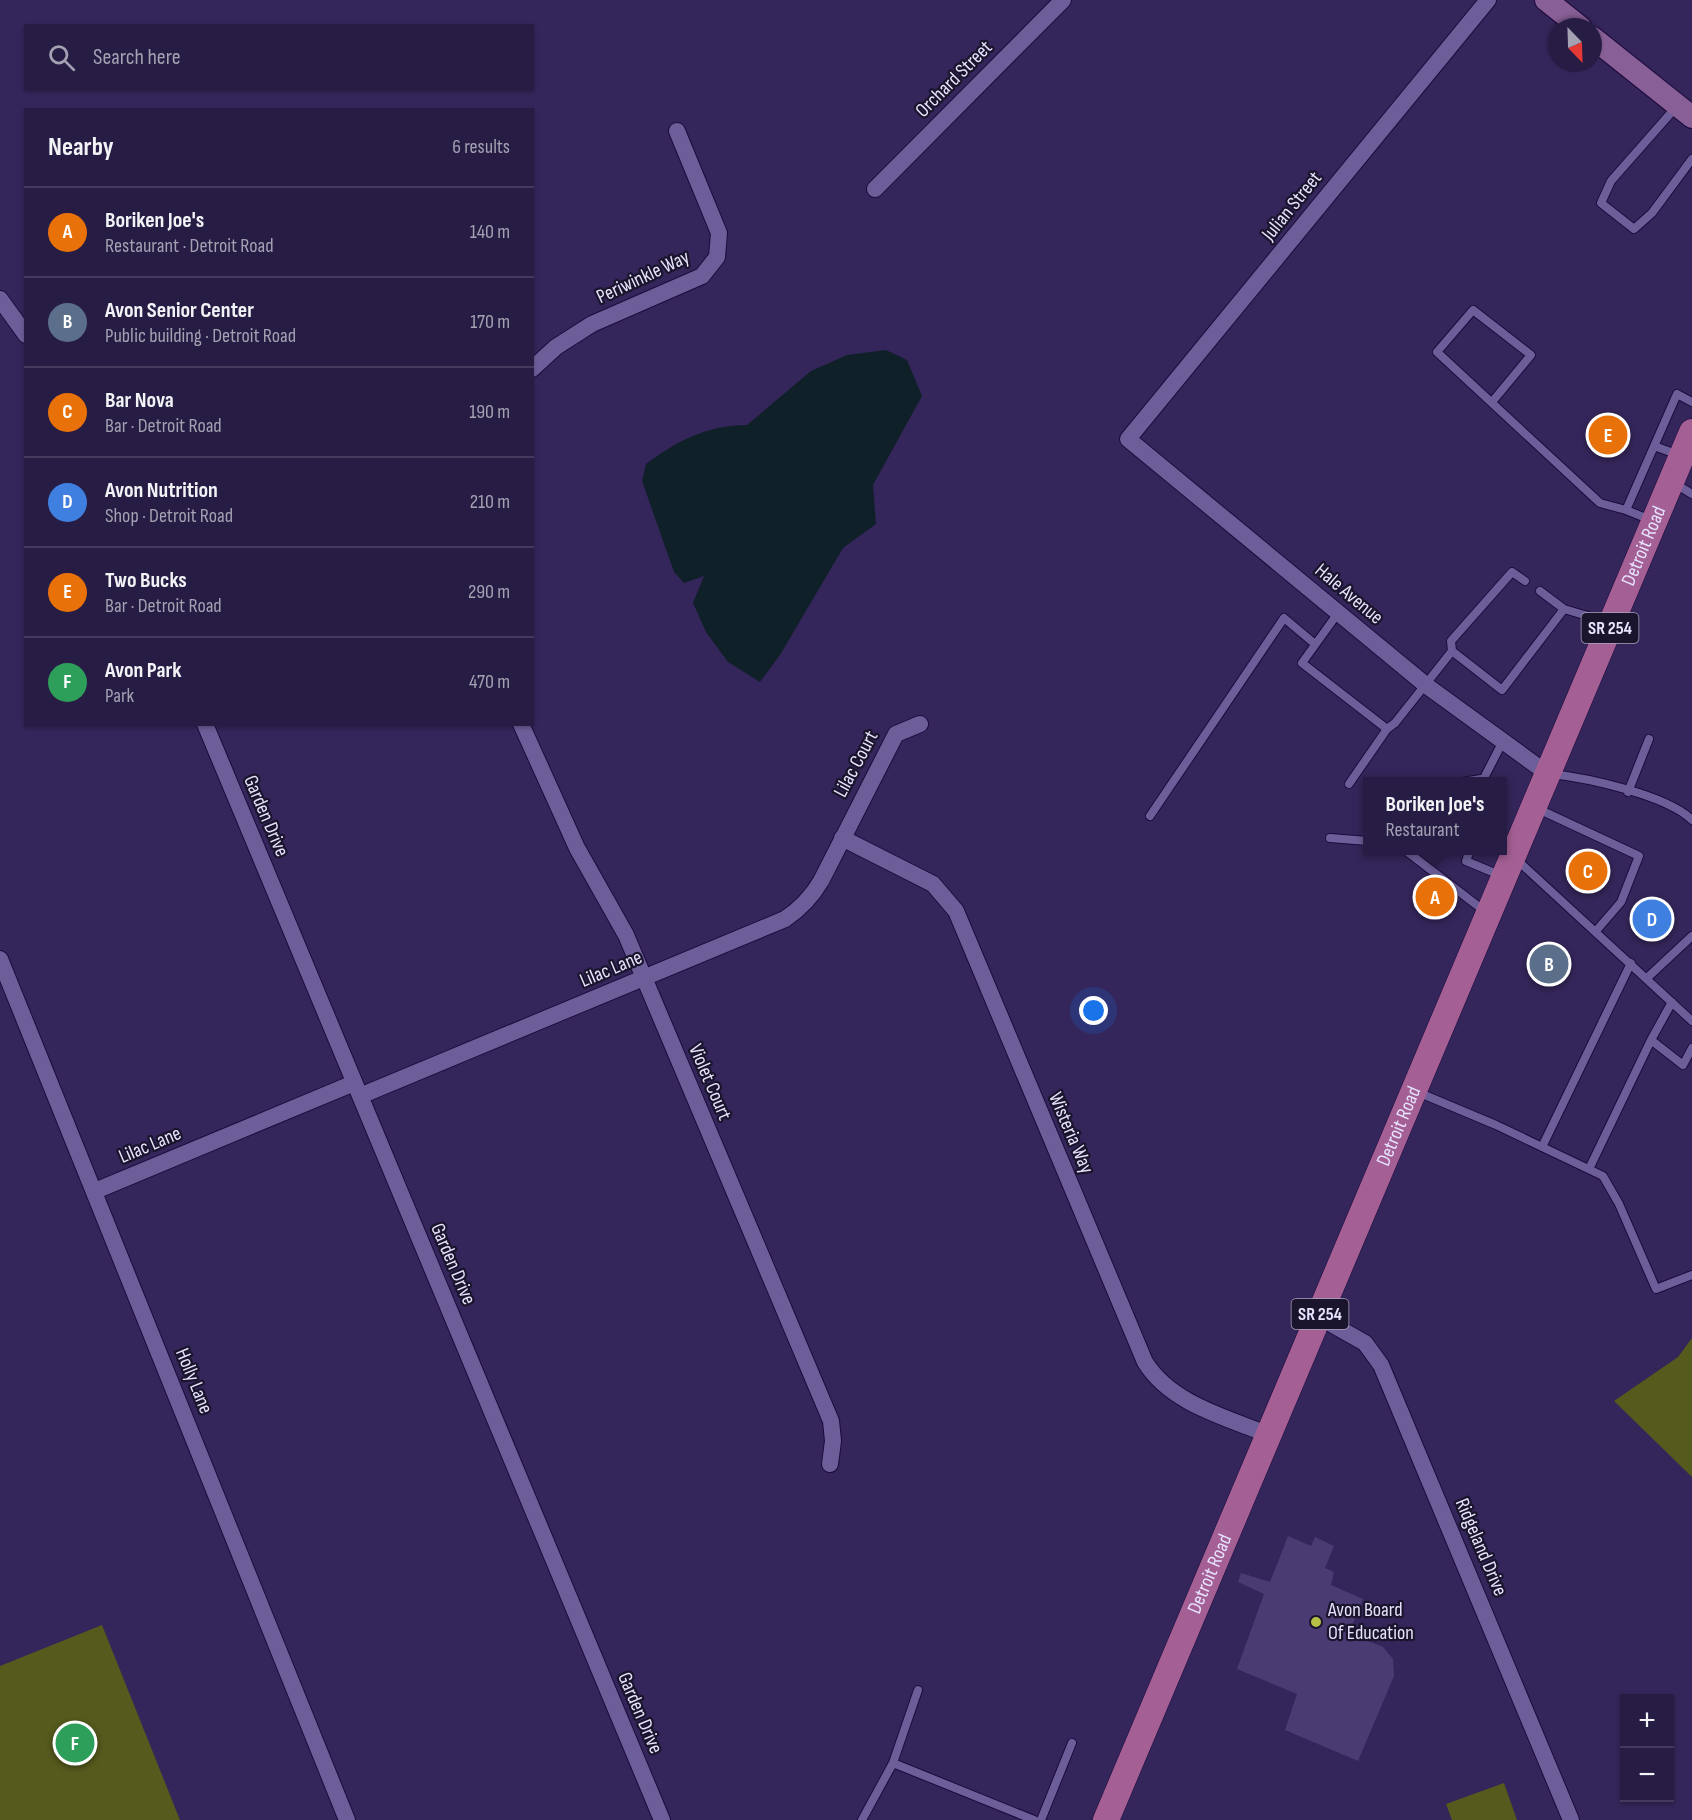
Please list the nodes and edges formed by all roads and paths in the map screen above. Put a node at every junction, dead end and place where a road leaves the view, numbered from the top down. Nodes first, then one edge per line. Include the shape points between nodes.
1 (1062, 0) edge
2 (1488, 0) edge
3 (1546, 0) edge
4 (1569, 18) edge
5 (1602, 45) edge
6 (1684, 111) edge
7 (677, 130) dead end
8 (1692, 159) edge
9 (875, 189) dead end
10 (0, 299) edge
11 (24, 332) edge
12 (534, 367) edge
13 (1492, 402) junction
14 (1692, 402) edge
15 (1692, 432) edge
16 (1128, 439) joint
17 (1654, 446) junction
18 (1682, 457) junction
19 (1682, 488) edge
20 (1626, 510) junction
21 (1654, 521) junction
22 (1525, 581) dead end
23 (1540, 591) dead end
24 (1564, 609) junction
25 (1338, 612) junction
26 (1612, 623) junction
27 (1315, 644) junction
28 (1452, 651) junction
29 (1426, 686) junction
30 (920, 724) dead end
31 (206, 726) edge
32 (522, 726) edge
33 (1387, 729) junction
34 (1649, 739) dead end
35 (1503, 741) junction
36 (1548, 774) junction
37 (1484, 777) edge
38 (1348, 784) dead end
39 (1628, 792) junction
40 (1534, 807) junction
41 (1150, 816) dead end
42 (1692, 820) edge
43 (842, 838) junction
44 (1330, 838) dead end
45 (1363, 841) edge
46 (1412, 855) edge
47 (1468, 855) edge
48 (1510, 867) junction
49 (1490, 915) junction
50 (1596, 931) junction
51 (1692, 936) edge
52 (0, 959) edge
53 (1631, 963) junction
54 (644, 978) junction
55 (1647, 978) junction
56 (1672, 1002) junction
57 (1692, 1021) edge
58 (1652, 1040) junction
59 (1692, 1048) edge
60 (357, 1089) junction
61 (1415, 1091) junction
62 (1542, 1147) junction
63 (1589, 1169) junction
64 (95, 1191) junction
65 (1692, 1275) edge
66 (1319, 1317) junction
67 (1269, 1435) junction
68 (830, 1464) dead end
69 (918, 1690) dead end
70 (1072, 1743) dead end
71 (893, 1763) junction
72 (347, 1820) edge
73 (662, 1820) edge
74 (862, 1820) edge
75 (1034, 1820) edge
76 (1041, 1820) edge
77 (1106, 1820) edge
78 (1571, 1820) edge

1 - 9 street, Orchard Street
2 - 16 street, Julian Street
3 - 4 street
5 - 6 street
6 - 8 lane via 1611,181 1601,203 1634,229 1652,213
7 - 12 street, Periwinkle Way via 719,232 717,257 702,276 592,324
10 - 11 street
13 - 13 lane via 1437,352 1473,310 1531,355
13 - 20 lane via 1600,503
14 - 17 lane via 1677,394
15 - 18 main road, Detroit Road / SR 254
16 - 25 street, Hale Avenue
17 - 18 lane
17 - 20 lane
18 - 19 main road, Detroit Road / SR 254
19 - 21 main road, Detroit Road / SR 254
20 - 21 lane
21 - 26 main road, Detroit Road / SR 254
22 - 28 lane via 1512,572 1451,641
23 - 24 lane
24 - 26 lane
24 - 28 lane via 1502,690
25 - 27 lane
25 - 29 street, Hale Avenue
26 - 36 main road, Detroit Road / SR 254
27 - 33 lane via 1302,663
27 - 41 lane via 1284,618
28 - 29 lane
29 - 33 lane
29 - 35 street, Hale Avenue
30 - 43 street, Lilac Court via 896,734
31 - 60 street, Garden Drive
32 - 54 street, Violet Court via 567,827 626,935
33 - 38 lane
34 - 39 lane
35 - 36 street, Hale Avenue
35 - 37 lane
36 - 39 lane via 1585,778
36 - 40 main road, Detroit Road / SR 254
39 - 42 lane via 1684,812
40 - 48 main road, Detroit Road / SR 254
40 - 50 lane via 1638,856 1621,902
43 - 54 street, Lilac Lane via 812,896 797,911
43 - 67 street, Wisteria Way via 933,884 956,911 1152,1375 1179,1397
44 - 45 lane
46 - 49 lane
47 - 48 lane via 1466,861
48 - 49 main road, Detroit Road / SR 254
48 - 50 lane
49 - 61 main road, Detroit Road / SR 254
50 - 53 lane
51 - 55 lane
52 - 64 street, Holly Lane
53 - 55 lane
53 - 62 lane
54 - 60 street, Lilac Lane
54 - 68 street, Violet Court via 831,1421
55 - 56 lane
56 - 57 lane
56 - 58 lane
58 - 59 lane via 1683,1065
58 - 63 lane
60 - 64 street, Lilac Lane
60 - 73 street, Garden Drive
61 - 62 lane
61 - 66 main road, Detroit Road / SR 254
62 - 63 lane
63 - 65 lane via 1604,1176 1656,1289
64 - 72 street, Holly Lane
66 - 67 main road, Detroit Road / SR 254
66 - 78 street, Ridgeland Drive via 1365,1342 1381,1365
67 - 77 main road, Detroit Road / SR 254
69 - 71 lane
70 - 76 lane
71 - 74 lane
71 - 75 lane

